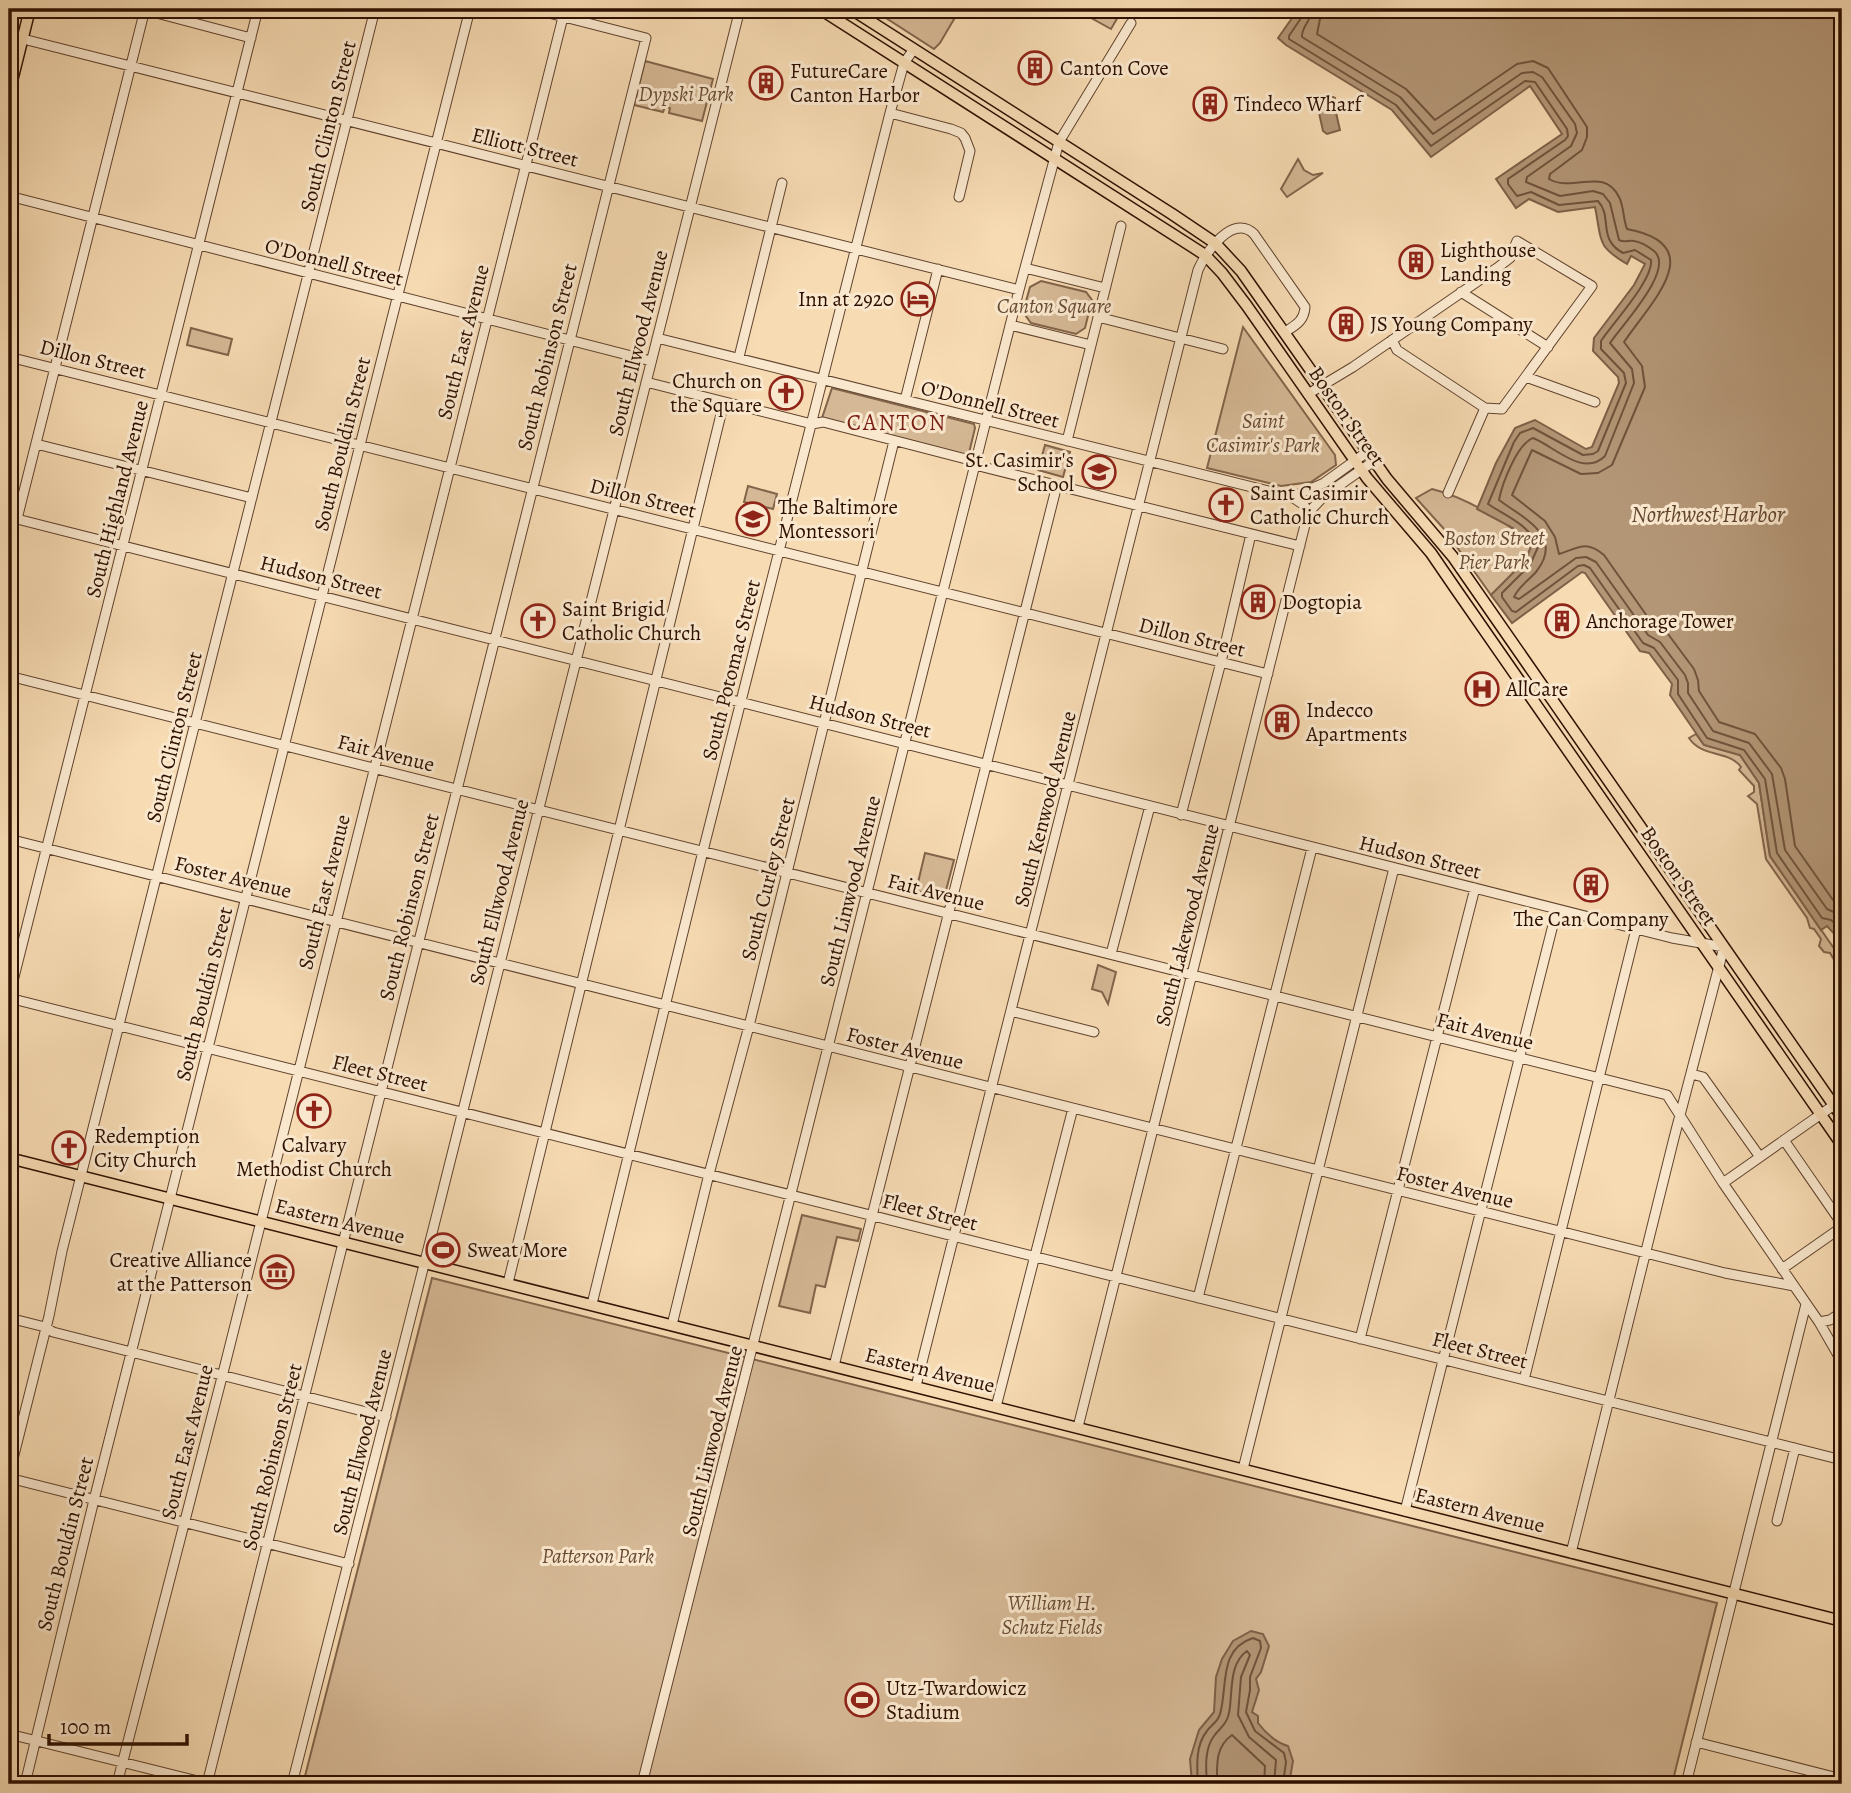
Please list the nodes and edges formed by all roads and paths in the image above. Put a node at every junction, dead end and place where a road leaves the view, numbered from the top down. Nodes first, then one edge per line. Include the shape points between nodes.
1 (30, 9) edge
2 (145, 9) edge
3 (258, 9) edge
4 (376, 9) edge
5 (470, 9) edge
6 (533, 9) edge
7 (740, 9) edge
8 (820, 9) edge
9 (851, 9) edge
10 (564, 13) edge
11 (1131, 23) dead end
12 (251, 38) junction
13 (23, 39) junction
14 (914, 49) junction
15 (904, 63) junction
16 (131, 66) junction
17 (9, 93) edge
18 (237, 93) junction
19 (890, 113) junction
20 (348, 120) junction
21 (1059, 142) junction
22 (436, 143) junction
23 (1054, 159) junction
24 (526, 165) junction
25 (782, 183) dead end
26 (608, 186) junction
27 (9, 196) edge
28 (959, 197) dead end
29 (691, 206) junction
30 (93, 217) junction
31 (1121, 226) dead end
32 (771, 227) junction
33 (1215, 243) junction
34 (199, 245) junction
35 (856, 249) junction
36 (1205, 255) junction
37 (1025, 268) junction
38 (937, 270) junction
39 (309, 273) junction
40 (1105, 288) junction
41 (1019, 290) junction
42 (1461, 292) junction
43 (397, 296) junction
44 (1098, 317) junction
45 (487, 319) junction
46 (1010, 325) junction
47 (1285, 332) junction
48 (657, 338) junction
49 (1181, 338) junction
50 (569, 340) junction
51 (1392, 340) junction
52 (1091, 345) junction
53 (1548, 347) junction
54 (1223, 349) dead end
55 (9, 356) edge
56 (738, 357) junction
57 (651, 361) junction
58 (55, 368) junction
59 (1526, 377) junction
60 (823, 379) junction
61 (646, 382) junction
62 (1322, 385) junction
63 (161, 394) junction
64 (1308, 394) junction
65 (905, 400) junction
66 (724, 402) junction
67 (1595, 402) dead end
68 (1485, 408) junction
69 (986, 421) junction
70 (271, 422) junction
71 (812, 424) junction
72 (894, 441) junction
73 (1067, 442) junction
74 (36, 444) junction
75 (360, 444) junction
76 (1371, 456) junction
77 (1150, 462) junction
78 (975, 465) junction
79 (1358, 466) junction
80 (449, 467) junction
81 (142, 470) junction
82 (1057, 485) junction
83 (532, 488) junction
84 (1448, 493) dead end
85 (1292, 497) junction
86 (252, 498) junction
87 (1139, 506) junction
88 (614, 509) junction
89 (1308, 513) junction
90 (13, 518) edge
91 (693, 529) junction
92 (1251, 534) junction
93 (123, 546) junction
94 (1300, 547) junction
95 (780, 551) junction
96 (862, 572) junction
97 (233, 573) junction
98 (943, 592) junction
99 (322, 596) junction
100 (1025, 613) junction
101 (411, 618) junction
102 (1107, 634) junction
103 (494, 639) junction
104 (576, 660) junction
105 (1221, 662) junction
106 (1268, 674) junction
107 (9, 676) edge
108 (656, 680) junction
109 (85, 695) junction
110 (741, 702) junction
111 (196, 723) junction
112 (825, 723) junction
113 (905, 743) junction
114 (285, 745) junction
115 (987, 764) junction
116 (373, 767) junction
117 (1069, 785) junction
118 (456, 788) junction
119 (1150, 806) junction
120 (538, 809) junction
121 (1181, 815) junction
122 (1229, 827) junction
123 (619, 830) junction
124 (9, 839) edge
125 (1312, 848) junction
126 (46, 849) junction
127 (703, 851) junction
128 (1393, 870) junction
129 (787, 872) junction
130 (157, 877) junction
131 (1475, 888) junction
132 (868, 892) junction
133 (246, 898) junction
134 (1557, 909) junction
135 (949, 913) junction
136 (335, 921) junction
137 (1636, 929) junction
138 (1031, 934) junction
139 (418, 942) junction
140 (1704, 944) junction
141 (1724, 947) junction
142 (1111, 954) junction
143 (499, 962) junction
144 (1718, 966) junction
145 (1192, 975) junction
146 (582, 983) junction
147 (1274, 995) junction
148 (9, 998) edge
149 (666, 1005) junction
150 (1012, 1011) junction
151 (1356, 1016) junction
152 (119, 1026) junction
153 (749, 1026) junction
154 (1094, 1032) dead end
155 (1436, 1036) junction
156 (828, 1046) junction
157 (208, 1048) junction
158 (1520, 1057) junction
159 (910, 1068) junction
160 (298, 1070) junction
161 (1691, 1074) junction
162 (1601, 1078) junction
163 (992, 1088) junction
164 (382, 1092) junction
165 (1834, 1105) junction
166 (1073, 1108) junction
167 (462, 1112) junction
168 (1821, 1114) junction
169 (1680, 1116) junction
170 (1842, 1117) edge
171 (1153, 1128) junction
172 (545, 1133) junction
173 (1784, 1140) junction
174 (1842, 1144) edge
175 (1236, 1149) junction
176 (628, 1154) junction
177 (1760, 1157) junction
178 (9, 1158) edge
179 (1318, 1170) junction
180 (709, 1174) junction
181 (81, 1177) junction
182 (1723, 1183) junction
183 (1398, 1190) junction
184 (792, 1195) junction
185 (170, 1199) junction
186 (1481, 1211) junction
187 (873, 1215) junction
188 (260, 1222) junction
189 (1842, 1225) edge
190 (1561, 1232) junction
191 (954, 1236) junction
192 (344, 1243) junction
193 (1645, 1253) junction
194 (1035, 1256) junction
195 (424, 1262) junction
196 (1782, 1269) junction
197 (1116, 1277) junction
198 (508, 1283) junction
199 (1794, 1286) junction
200 (1198, 1298) junction
201 (592, 1304) junction
202 (1806, 1304) junction
203 (1842, 1312) edge
204 (1281, 1317) junction
205 (9, 1318) edge
206 (1819, 1322) junction
207 (672, 1325) junction
208 (45, 1327) junction
209 (1360, 1339) junction
210 (754, 1345) junction
211 (132, 1352) junction
212 (1443, 1360) junction
213 (1842, 1362) edge
214 (834, 1366) junction
215 (222, 1374) junction
216 (1524, 1380) junction
217 (916, 1387) junction
218 (305, 1396) junction
219 (1608, 1401) junction
220 (996, 1407) junction
221 (386, 1417) junction
222 (1078, 1427) junction
223 (1770, 1442) junction
224 (1795, 1448) junction
225 (1842, 1460) edge
226 (1242, 1469) junction
227 (9, 1477) edge
228 (94, 1500) junction
229 (1405, 1511) junction
230 (1777, 1521) dead end
231 (184, 1523) junction
232 (268, 1545) junction
233 (1572, 1553) junction
234 (349, 1564) junction
235 (1733, 1594) junction
236 (1842, 1620) edge
237 (9, 1734) edge
238 (36, 1741) junction
239 (1696, 1742) junction
240 (122, 1763) junction
241 (1842, 1779) edge
242 (25, 1784) edge
243 (117, 1784) edge
244 (208, 1784) edge
245 (292, 1784) edge
246 (642, 1784) edge
247 (1686, 1784) edge

1 - 13 main road
2 - 12 street
2 - 16 street
3 - 12 street, South Highland Avenue
4 - 20 street, South Clinton Street
5 - 22 street, South Bouldin Street
6 - 10 street
7 - 29 street, South Ellwood Avenue
8 - 15 main road, Boston Street
9 - 14 main road, Boston Street
10 - 24 street, South East Avenue
10 - 26 street, South Robinson Street via 646,38
11 - 21 street, South Linwood Avenue
12 - 18 street, South Highland Avenue
13 - 16 street, Elliott Street
13 - 17 main road
14 - 15 street, South Potomac Street
14 - 21 main road, Boston Street
15 - 19 street, South Potomac Street
15 - 23 main road, Boston Street
16 - 18 street, Elliott Street
16 - 30 street
18 - 20 street, Elliott Street
18 - 34 street, South Highland Avenue
19 - 28 street via 961,133 970,149
19 - 35 street, South Potomac Street
20 - 22 street, Elliott Street
20 - 39 street, South Clinton Street
21 - 23 street, South Linwood Avenue
21 - 33 main road, Boston Street
22 - 24 street, Elliott Street
22 - 43 street, South Bouldin Street
23 - 36 main road, Boston Street
23 - 37 street, South Linwood Avenue
24 - 26 street, Elliott Street
24 - 45 street, South East Avenue
25 - 32 street
26 - 29 street, Elliott Street
26 - 50 street, South Robinson Street
27 - 30 street, O'Donnell Street
29 - 32 street, Elliott Street
29 - 48 street, South Ellwood Avenue
30 - 34 street, O'Donnell Street
30 - 58 street
31 - 40 street
32 - 35 street, Elliott Street
32 - 56 street
33 - 36 street, South Kenwood Avenue
33 - 47 main road, Boston Street
33 - 47 street via 1230,232 1250,230 1305,307 1300,322
34 - 39 street, O'Donnell Street
34 - 63 street, South Highland Avenue
35 - 38 street, Elliott Street
35 - 60 street, South Potomac Street
36 - 49 street, South Kenwood Avenue
36 - 64 main road, Boston Street
37 - 40 street
37 - 41 street, South Linwood Avenue
38 - 41 street, Elliott Street
38 - 65 street
39 - 43 street, O'Donnell Street
39 - 70 street, South Clinton Street
40 - 44 street
41 - 46 street, South Linwood Avenue
42 - 51 street
42 - 53 street
42 - 53 street via 1510,258 1517,241 1592,286
43 - 45 street, O'Donnell Street
43 - 75 street, South Bouldin Street
44 - 49 street
44 - 52 street
45 - 50 street, O'Donnell Street
45 - 80 street, South East Avenue
46 - 52 street
46 - 69 street, South Linwood Avenue
47 - 62 main road, Boston Street
48 - 56 street, O'Donnell Street
48 - 57 street, South Ellwood Avenue
49 - 54 street
49 - 77 street, South Kenwood Avenue
50 - 57 street, O'Donnell Street
50 - 83 street, South Robinson Street
51 - 62 street
51 - 68 street via 1397,349
52 - 73 street
53 - 59 street
55 - 58 street, Dillon Street
56 - 60 street, O'Donnell Street
57 - 61 street, South Ellwood Avenue
58 - 63 street, Dillon Street
58 - 74 street
59 - 67 street
59 - 68 street via 1502,409
60 - 65 street, O'Donnell Street
60 - 71 street, South Potomac Street
61 - 66 street
61 - 88 street, South Ellwood Avenue
62 - 64 street
62 - 76 main road, Boston Street
63 - 70 street, Dillon Street
63 - 81 street, South Highland Avenue
64 - 79 main road, Boston Street
65 - 69 street, O'Donnell Street
66 - 71 street
66 - 91 street
68 - 84 street
69 - 73 street, O'Donnell Street
69 - 78 street, South Linwood Avenue
70 - 75 street, Dillon Street
70 - 86 street, South Clinton Street
71 - 72 street via 823,422
71 - 95 street, South Potomac Street
72 - 78 street
72 - 96 street, South Curley Street
73 - 77 street, O'Donnell Street
74 - 81 street
74 - 90 street
75 - 80 street, Dillon Street
75 - 99 street, South Bouldin Street
76 - 79 street
76 - 141 main road, Boston Street via 1453,557
77 - 85 street, O'Donnell Street
77 - 87 street, South Kenwood Avenue
78 - 82 street
78 - 98 street, South Linwood Avenue
79 - 85 street
79 - 89 street
79 - 140 main road, Boston Street via 1443,570
80 - 83 street, Dillon Street
80 - 101 street, South East Avenue
81 - 86 street
81 - 93 street, South Highland Avenue
82 - 87 street
82 - 100 street
83 - 88 street, Dillon Street
83 - 103 street, South Robinson Street
85 - 89 street
86 - 97 street, South Clinton Street
87 - 92 street
87 - 102 street, South Kenwood Avenue
88 - 91 street, Dillon Street
88 - 104 street, South Ellwood Avenue
89 - 94 street, South Lakewood Avenue
90 - 93 street, Hudson Street
91 - 95 street, Dillon Street
91 - 108 street
92 - 94 street
92 - 105 street
93 - 97 street, Hudson Street
93 - 109 street, South Highland Avenue
94 - 106 street, South Lakewood Avenue
95 - 96 street, Dillon Street
95 - 110 street, South Potomac Street
96 - 98 street, Dillon Street
96 - 112 street, South Curley Street
97 - 99 street, Hudson Street
97 - 111 street, South Clinton Street
98 - 100 street, Dillon Street
98 - 113 street, South Linwood Avenue
99 - 101 street, Hudson Street
99 - 114 street, South Bouldin Street
100 - 102 street, Dillon Street
100 - 115 street
101 - 103 street, Hudson Street
101 - 116 street, South East Avenue
102 - 105 street, Dillon Street
102 - 117 street, South Kenwood Avenue
103 - 104 street, Hudson Street
103 - 118 street, South Robinson Street
104 - 108 street, Hudson Street
104 - 120 street, South Ellwood Avenue
105 - 106 street, Dillon Street
105 - 121 street
106 - 122 street, South Lakewood Avenue
107 - 109 street, Fait Avenue
108 - 110 street, Hudson Street
108 - 123 street
109 - 111 street, Fait Avenue
109 - 126 street, South Highland Avenue
110 - 112 street, Hudson Street
110 - 127 street, South Potomac Street
111 - 114 street, Fait Avenue
111 - 130 street, South Clinton Street
112 - 113 street, Hudson Street
112 - 129 street, South Curley Street
113 - 115 street, Hudson Street
113 - 132 street, South Linwood Avenue
114 - 116 street, Fait Avenue
114 - 133 street, South Bouldin Street
115 - 117 street, Hudson Street
115 - 135 street
116 - 118 street, Fait Avenue
116 - 136 street, South East Avenue
117 - 119 street, Hudson Street
117 - 138 street, South Kenwood Avenue
118 - 120 street, Fait Avenue
118 - 139 street, South Robinson Street
119 - 121 street, Hudson Street
119 - 142 street
120 - 123 street, Fait Avenue
120 - 143 street, South Ellwood Avenue
121 - 122 street, Hudson Street
122 - 125 street, Hudson Street
122 - 145 street, South Lakewood Avenue
123 - 127 street, Fait Avenue
123 - 146 street
124 - 126 street, Foster Avenue
125 - 128 street, Hudson Street
125 - 147 street
126 - 130 street, Foster Avenue
126 - 148 street, South Highland Avenue
127 - 129 street, Fait Avenue
127 - 149 street, South Potomac Street
128 - 131 street, Hudson Street
128 - 151 street
129 - 132 street, Fait Avenue
129 - 153 street, South Curley Street
130 - 133 street, Foster Avenue
130 - 152 street, South Clinton Street
131 - 134 street, Hudson Street
131 - 155 street
132 - 135 street, Fait Avenue
132 - 156 street, South Linwood Avenue
133 - 136 street, Foster Avenue
133 - 157 street, South Bouldin Street
134 - 137 street, Hudson Street
134 - 158 street
135 - 138 street, Fait Avenue
135 - 159 street
136 - 139 street, Foster Avenue
136 - 160 street, South East Avenue
137 - 140 street, Hudson Street
137 - 162 street
138 - 142 street, Fait Avenue
138 - 150 street, South Kenwood Avenue
139 - 143 street, Foster Avenue
139 - 164 street, South Robinson Street
140 - 141 street, Hudson Street
140 - 144 main road, Boston Street
141 - 144 street
141 - 165 main road, Boston Street via 1815,1071
142 - 145 street, Fait Avenue
143 - 146 street, Foster Avenue
143 - 167 street, South Ellwood Avenue
144 - 161 street
144 - 168 main road, Boston Street
145 - 147 street, Fait Avenue
145 - 171 street, South Lakewood Avenue
146 - 149 street, Foster Avenue
146 - 172 street
147 - 151 street, Fait Avenue
147 - 175 street
148 - 152 street, Fleet Street
149 - 153 street, Foster Avenue
149 - 176 street, South Potomac Street
150 - 154 street
150 - 163 street, South Kenwood Avenue
151 - 155 street, Fait Avenue
151 - 179 street
152 - 157 street, Fleet Street
152 - 181 street, South Clinton Street
153 - 156 street, Foster Avenue
153 - 180 street, South Curley Street
155 - 158 street, Fait Avenue
155 - 183 street
156 - 159 street, Foster Avenue
156 - 184 street, South Linwood Avenue
157 - 160 street, Fleet Street
157 - 185 street, South Bouldin Street
158 - 162 street, Fait Avenue
158 - 186 street
159 - 163 street, Foster Avenue
159 - 187 street
160 - 164 street, Fleet Street
160 - 188 street, South East Avenue
161 - 169 street
161 - 177 street via 1703,1077
162 - 169 street, Fait Avenue via 1667,1095
162 - 190 street
163 - 166 street, Foster Avenue
163 - 191 street, South Kenwood Avenue
164 - 167 street, Fleet Street
164 - 192 street, South Robinson Street
165 - 168 street
165 - 170 main road, Boston Street
166 - 171 street, Foster Avenue
166 - 194 street
167 - 172 street, Fleet Street
167 - 195 street, South Ellwood Avenue
168 - 173 street
168 - 174 main road, Boston Street
169 - 182 street, Fait Avenue
169 - 193 street
171 - 175 street, Foster Avenue
171 - 197 street, South Lakewood Avenue
172 - 176 street, Fleet Street
172 - 198 street
173 - 177 street
173 - 189 street
175 - 179 street, Foster Avenue
175 - 200 street
176 - 180 street, Fleet Street
176 - 201 street, South Potomac Street
177 - 182 street
178 - 181 main road, Eastern Avenue
179 - 183 street, Foster Avenue
179 - 204 street
180 - 184 street, Fleet Street
180 - 207 street, South Curley Street
181 - 185 main road, Eastern Avenue
181 - 208 street, South Clinton Street
182 - 196 street, Fait Avenue
183 - 186 street, Foster Avenue
183 - 209 street
184 - 187 street, Fleet Street
184 - 210 street, South Linwood Avenue
185 - 188 main road, Eastern Avenue
185 - 211 street, South Bouldin Street
186 - 190 street, Foster Avenue
186 - 212 street
187 - 191 street, Fleet Street
187 - 214 street
188 - 192 main road, Eastern Avenue
188 - 215 street, South East Avenue
189 - 196 street
190 - 193 street, Foster Avenue
190 - 216 street
191 - 194 street, Fleet Street
191 - 217 street, South Kenwood Avenue
192 - 195 main road, Eastern Avenue
192 - 218 street, South Robinson Street
193 - 199 street, Foster Avenue
193 - 219 street
194 - 197 street, Fleet Street
194 - 220 street
195 - 198 main road, Eastern Avenue
195 - 221 street, South Ellwood Avenue
196 - 199 street, Fait Avenue
197 - 200 street, Fleet Street
197 - 222 street, South Lakewood Avenue
198 - 201 main road, Eastern Avenue
199 - 202 street, Fait Avenue
200 - 204 street, Fleet Street
201 - 207 main road, Eastern Avenue
202 - 206 street, Fait Avenue
202 - 223 street
203 - 206 street
204 - 209 street, Fleet Street
204 - 226 street
205 - 208 street
206 - 213 street, Fait Avenue
207 - 210 main road, Eastern Avenue
208 - 211 street
208 - 227 street, South Clinton Street
209 - 212 street, Fleet Street
210 - 214 main road, Eastern Avenue
210 - 246 street, South Linwood Avenue
211 - 215 street
211 - 228 street, South Bouldin Street
212 - 216 street, Fleet Street
212 - 229 street
214 - 217 main road, Eastern Avenue
215 - 218 street
215 - 231 street, South East Avenue
216 - 219 street, Fleet Street
217 - 220 main road, Eastern Avenue
218 - 221 street
218 - 232 street, South Robinson Street
219 - 223 street, Fleet Street
219 - 233 street
220 - 222 main road, Eastern Avenue
221 - 234 street, South Ellwood Avenue
222 - 226 main road, Eastern Avenue
223 - 224 street, Fleet Street
223 - 235 street
224 - 225 street, Fleet Street
224 - 230 street
226 - 229 main road, Eastern Avenue
227 - 228 street
228 - 231 street
228 - 238 street, South Bouldin Street
229 - 233 main road, Eastern Avenue
231 - 232 street
231 - 240 street, South East Avenue
232 - 234 street
232 - 244 street, South Robinson Street
233 - 235 main road, Eastern Avenue
234 - 245 street, South Ellwood Avenue
235 - 236 main road, Eastern Avenue
235 - 239 street
237 - 238 street
238 - 240 street
238 - 242 street, South Bouldin Street
239 - 241 street
239 - 247 street
240 - 243 street, South East Avenue
240 - 244 street

